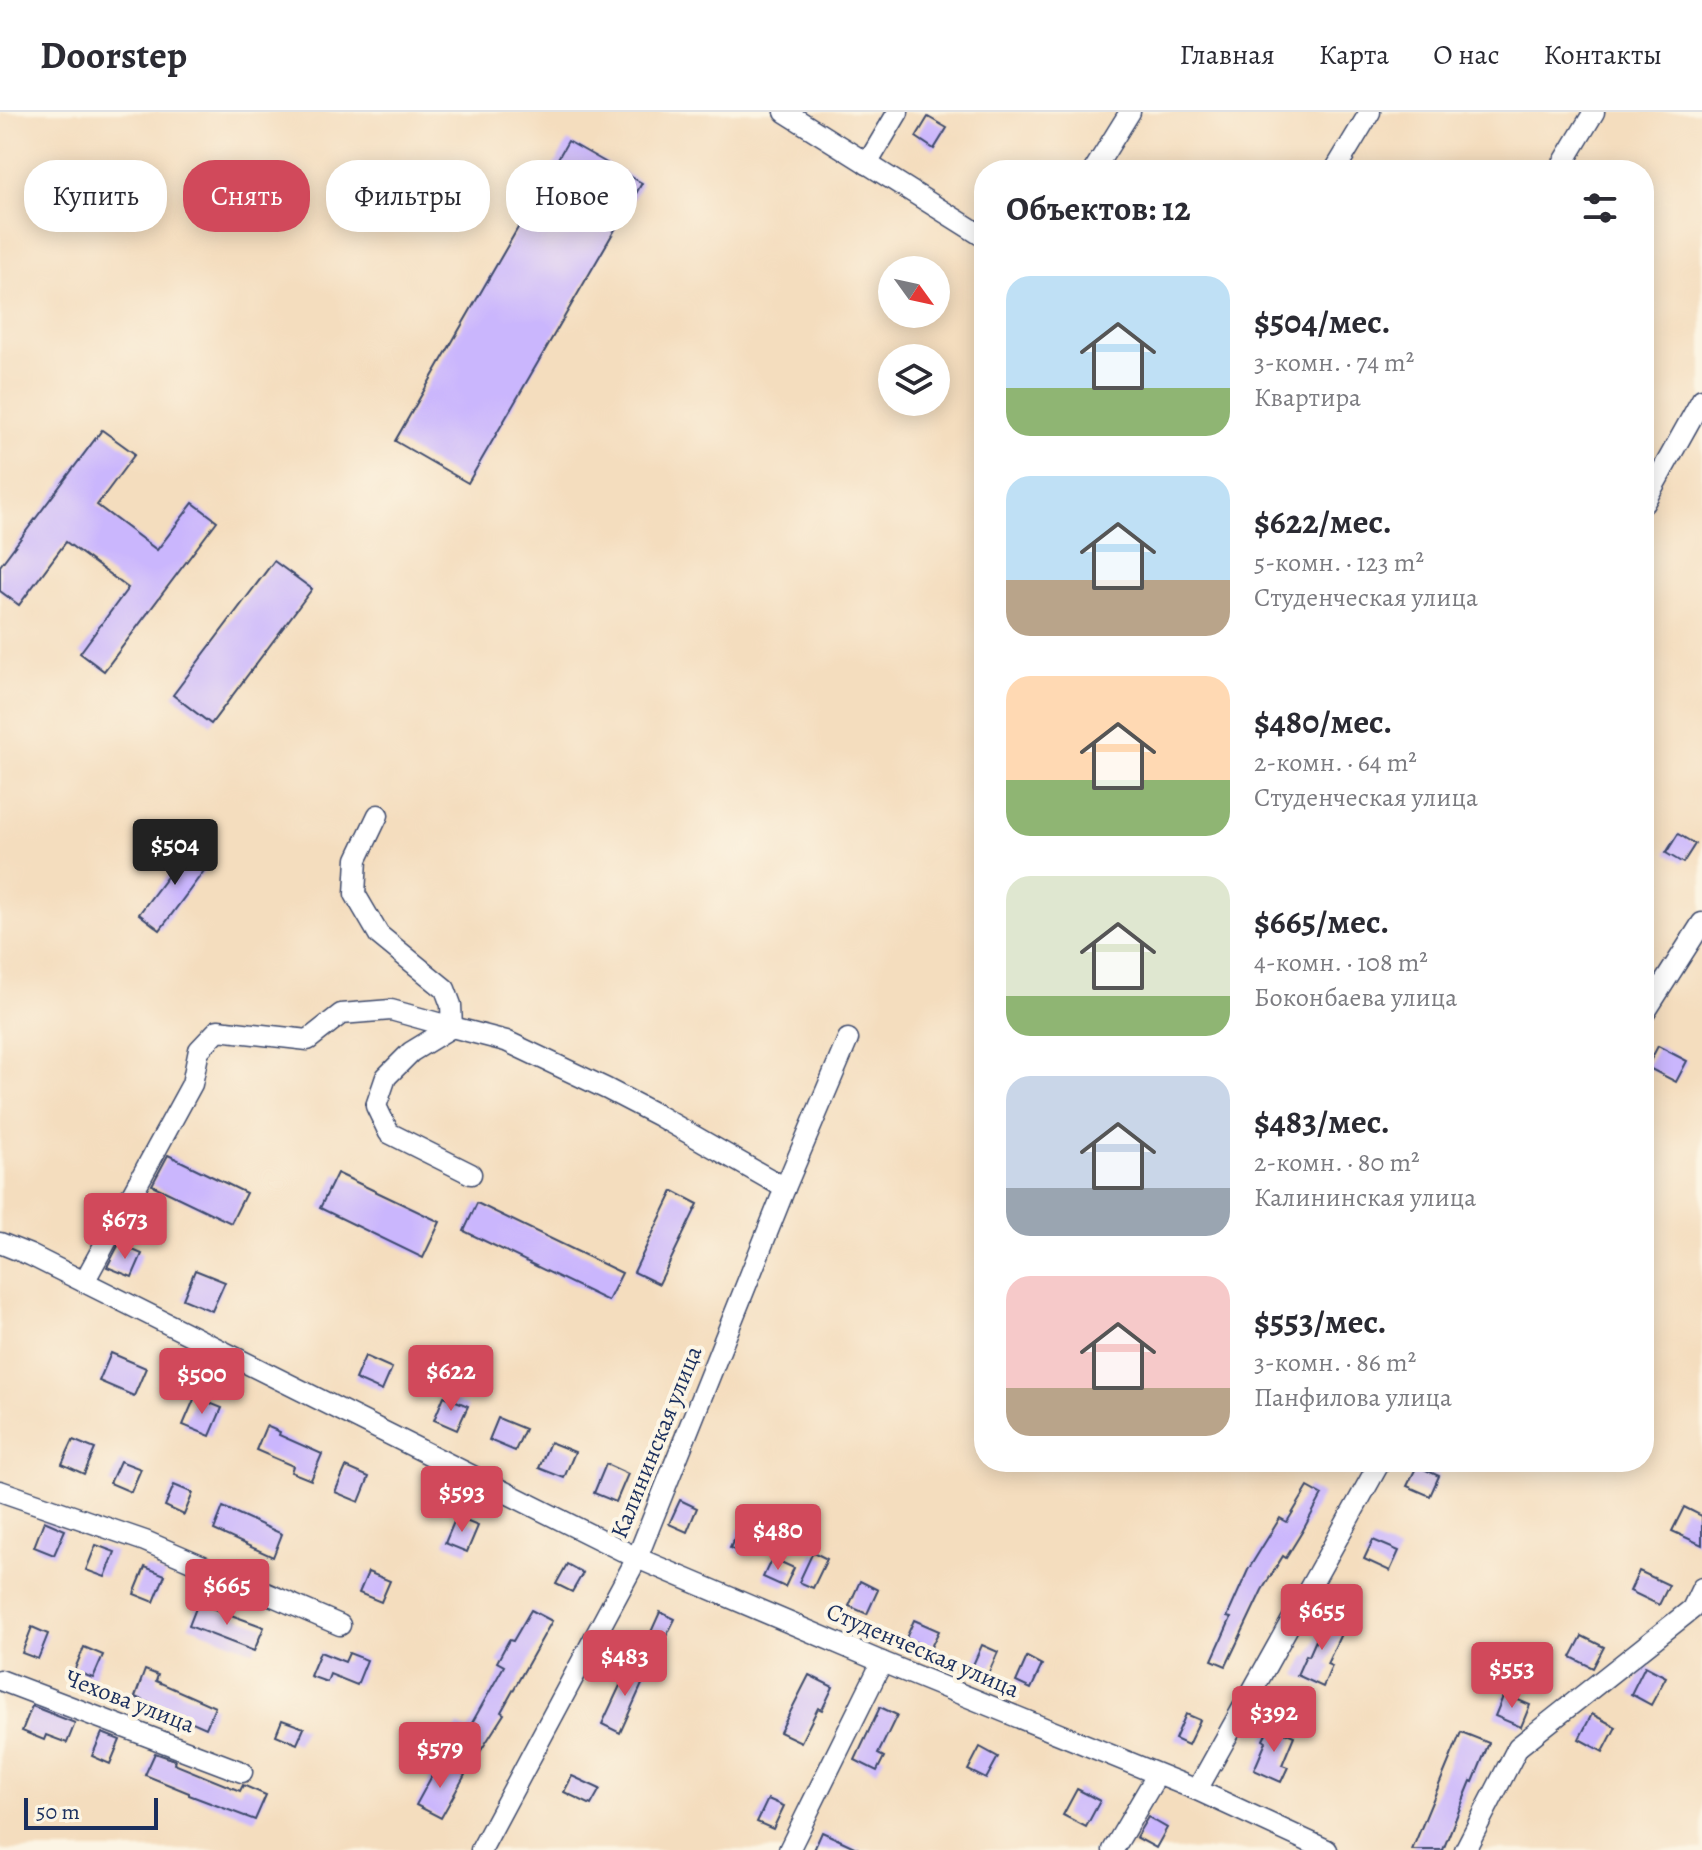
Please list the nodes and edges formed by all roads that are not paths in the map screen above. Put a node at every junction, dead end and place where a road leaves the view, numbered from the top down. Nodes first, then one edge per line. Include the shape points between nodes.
1 (785, 112) edge
2 (898, 112) edge
3 (1130, 112) edge
4 (1370, 112) edge
5 (1594, 112) edge
6 (1100, 160) edge
7 (1341, 160) edge
8 (1565, 160) edge
9 (867, 164) junction
10 (974, 231) edge
11 (1702, 399) edge
12 (1654, 485) edge
13 (378, 815) dead end
14 (1702, 923) edge
15 (1654, 998) edge
16 (452, 1027) junction
17 (848, 1039) dead end
18 (471, 1174) dead end
19 (785, 1188) junction
20 (1, 1244) edge
21 (84, 1282) junction
22 (1374, 1472) edge
23 (0, 1491) edge
24 (637, 1558) junction
25 (1702, 1588) edge
26 (340, 1625) dead end
27 (882, 1662) junction
28 (0, 1680) edge
29 (242, 1772) dead end
30 (1157, 1775) junction
31 (1197, 1790) junction
32 (481, 1850) edge
33 (789, 1850) edge
34 (1113, 1850) edge
35 (1327, 1850) edge
36 (1465, 1850) edge

1 - 9 street
2 - 9 street
3 - 6 street
4 - 7 street
5 - 8 street
9 - 10 street
11 - 12 street
13 - 16 street via 357,859 355,894 379,935 445,989
14 - 15 street
16 - 18 street via 411,1052 386,1077 376,1106 389,1133
16 - 19 street via 506,1041 607,1089
16 - 21 street via 391,1010 341,1014 308,1040 218,1030 199,1050 192,1084
17 - 19 street, Калининская улица
19 - 24 street, Калининская улица
20 - 21 street, Студенческая улица
21 - 24 street, Студенческая улица
22 - 31 street
23 - 26 street via 145,1541
24 - 27 street, Студенческая улица
24 - 32 street, Калининская улица
25 - 36 street via 1692,1609 1518,1747
27 - 30 street, Студенческая улица
27 - 33 street
28 - 29 street, Чехова улица
30 - 31 street, Студенческая улица
30 - 34 street
31 - 35 street, Студенческая улица

